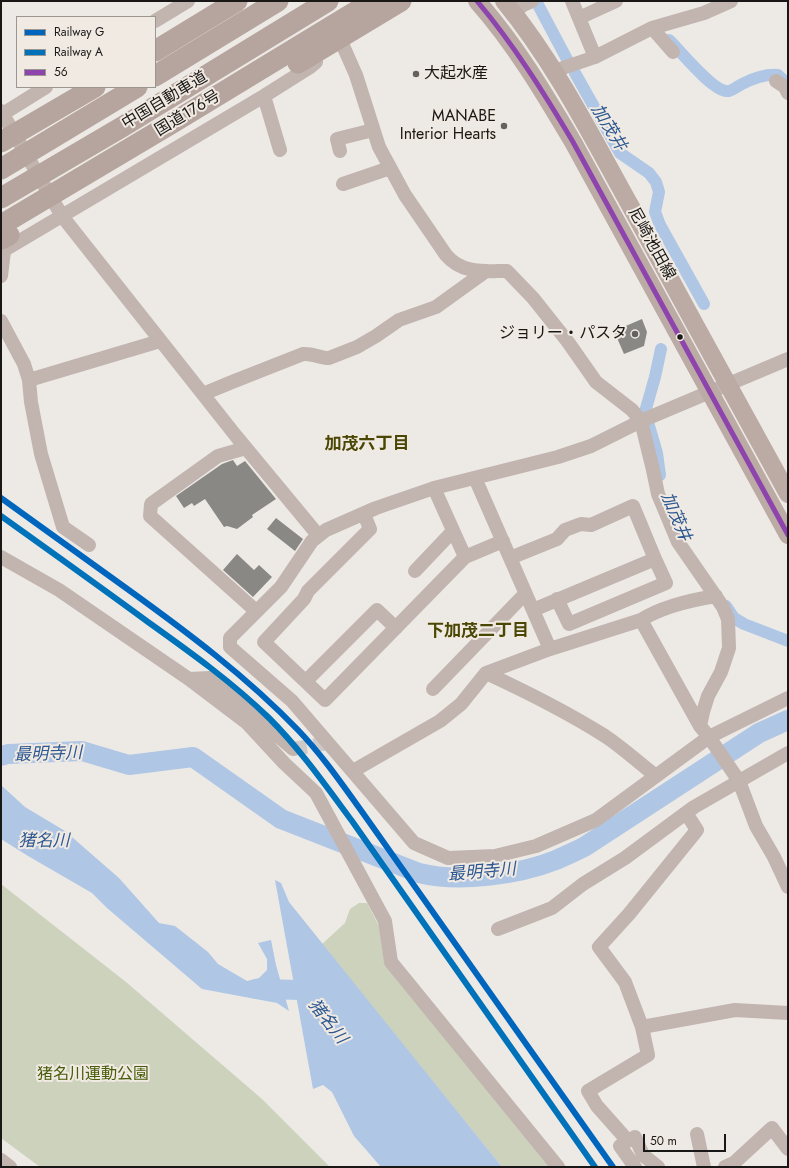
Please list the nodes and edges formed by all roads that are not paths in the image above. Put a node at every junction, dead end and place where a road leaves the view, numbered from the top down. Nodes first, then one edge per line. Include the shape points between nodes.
1 (188, 1) edge
2 (211, 1) edge
3 (237, 1) edge
4 (278, 1) edge
5 (328, 1) edge
6 (373, 1) edge
7 (401, 1) edge
8 (477, 1) edge
9 (532, 1) edge
10 (572, 1) edge
11 (616, 1) edge
12 (731, 1) edge
13 (716, 4) edge
14 (509, 7) edge
15 (579, 18) junction
16 (156, 20) edge
17 (652, 28) junction
18 (156, 34) edge
19 (340, 39) junction
20 (156, 50) edge
21 (673, 52) dead end
22 (595, 57) junction
23 (554, 71) junction
24 (156, 75) edge
25 (776, 81) dead end
26 (44, 88) edge
27 (67, 88) edge
28 (93, 88) edge
29 (134, 88) edge
30 (788, 93) edge
31 (264, 96) junction
32 (1, 117) edge
33 (373, 130) junction
34 (1, 142) edge
35 (280, 150) dead end
36 (340, 151) dead end
37 (390, 168) junction
38 (1, 169) edge
39 (344, 184) dead end
40 (1, 198) edge
41 (62, 216) junction
42 (1, 225) edge
43 (2, 247) edge
44 (486, 271) junction
45 (1, 276) edge
46 (1, 321) edge
47 (160, 341) junction
48 (788, 359) edge
49 (29, 380) junction
50 (727, 384) junction
51 (710, 393) junction
52 (203, 394) junction
53 (641, 421) junction
54 (246, 448) junction
55 (475, 478) junction
56 (434, 488) junction
57 (788, 494) edge
58 (364, 514) junction
59 (453, 532) junction
60 (788, 534) edge
61 (318, 535) junction
62 (503, 541) junction
63 (89, 545) dead end
64 (1, 557) edge
65 (465, 557) junction
66 (510, 558) junction
67 (655, 558) junction
68 (415, 571) dead end
69 (526, 596) junction
70 (716, 596) junction
71 (557, 600) junction
72 (533, 610) junction
73 (256, 611) junction
74 (641, 620) junction
75 (396, 628) junction
76 (550, 649) junction
77 (486, 673) junction
78 (190, 679) junction
79 (307, 683) junction
80 (433, 689) dead end
81 (788, 698) edge
82 (292, 701) junction
83 (707, 735) junction
84 (293, 749) dead end
85 (788, 753) edge
86 (353, 771) junction
87 (656, 776) junction
88 (737, 778) junction
89 (686, 813) junction
90 (785, 872) edge
91 (788, 886) edge
92 (498, 929) dead end
93 (788, 1013) edge
94 (642, 1027) junction
95 (697, 1134) dead end
96 (620, 1146) dead end
97 (788, 1149) edge
98 (1, 1160) edge
99 (10, 1167) edge
100 (558, 1167) edge
101 (635, 1167) edge
102 (658, 1167) edge
103 (704, 1167) edge
104 (725, 1167) edge

1 - 16 street
2 - 18 highway
3 - 20 highway
4 - 24 highway, 中国自動車道
5 - 40 highway, 中国自動車道, bridge
6 - 42 highway, 国道176号, bridge
7 - 19 highway
8 - 51 main road, 尼崎池田線 via 499,26 573,142
9 - 14 street
10 - 15 street
11 - 15 street
12 - 13 street
13 - 17 street via 704,13
14 - 23 main road, 尼崎池田線
15 - 22 street
17 - 21 street
17 - 22 street
19 - 31 street via 310,67
19 - 33 street via 358,81
19 - 43 highway
22 - 23 street
23 - 50 main road, 尼崎池田線
25 - 30 street via 785,87
26 - 32 street
27 - 32 highway
28 - 34 highway, bridge
29 - 38 highway, 中国自動車道, bridge
31 - 35 street
31 - 41 street
32 - 41 street
33 - 36 street via 337,139
33 - 37 street
37 - 39 street
37 - 44 street via 414,209 451,262 469,270
41 - 43 street
41 - 47 street
43 - 45 street
44 - 52 street via 436,307 399,320 357,347 329,358 303,354
44 - 53 street via 507,271 533,298 596,382 632,410
46 - 49 street via 24,364
47 - 49 street
47 - 52 street
48 - 50 street
49 - 63 street via 41,454 63,527
50 - 51 street
50 - 57 main road, 尼崎池田線
51 - 53 street
51 - 60 main road, 尼崎池田線
52 - 54 street
53 - 55 street via 591,446 565,455
53 - 70 street via 658,494 678,542
54 - 61 street
54 - 73 street via 218,456 151,504 150,516
55 - 56 street
55 - 62 street
56 - 58 street
56 - 59 street
58 - 61 street
58 - 79 street via 370,529 308,591 304,599 264,642
59 - 65 street
59 - 68 street
61 - 73 street via 280,587
62 - 65 street
62 - 66 street
64 - 78 street via 59,590
65 - 75 street
66 - 67 street via 557,539 565,530 581,524 591,525 633,506
66 - 69 street
67 - 71 street
67 - 71 street via 666,583 569,624
69 - 72 street
69 - 80 street via 521,598
70 - 74 street via 654,612
70 - 83 street via 728,619 728,648 721,672 708,696
71 - 72 street
72 - 76 street
73 - 82 street via 230,638 230,648
74 - 76 street
74 - 83 street
75 - 79 street via 325,700
75 - 79 street via 377,610
76 - 77 street
77 - 86 street via 461,704 440,721
77 - 87 street via 562,710 606,737
78 - 84 street via 210,678
78 - 100 street via 247,723 316,793 385,921 391,962
79 - 82 street
81 - 83 street
82 - 86 street
83 - 87 street
83 - 88 street
85 - 88 street
86 - 87 street via 414,843 448,858 495,856 536,846 596,820
88 - 89 street
88 - 90 street via 756,826
89 - 92 street via 552,908
89 - 94 street via 697,830 629,914 598,947 624,982
90 - 91 street
93 - 94 street via 736,1010
94 - 102 street via 648,1055 588,1091 597,1106 628,1140 635,1137 643,1156
95 - 103 street
96 - 101 street
97 - 104 street via 772,1128 734,1164
98 - 99 street

